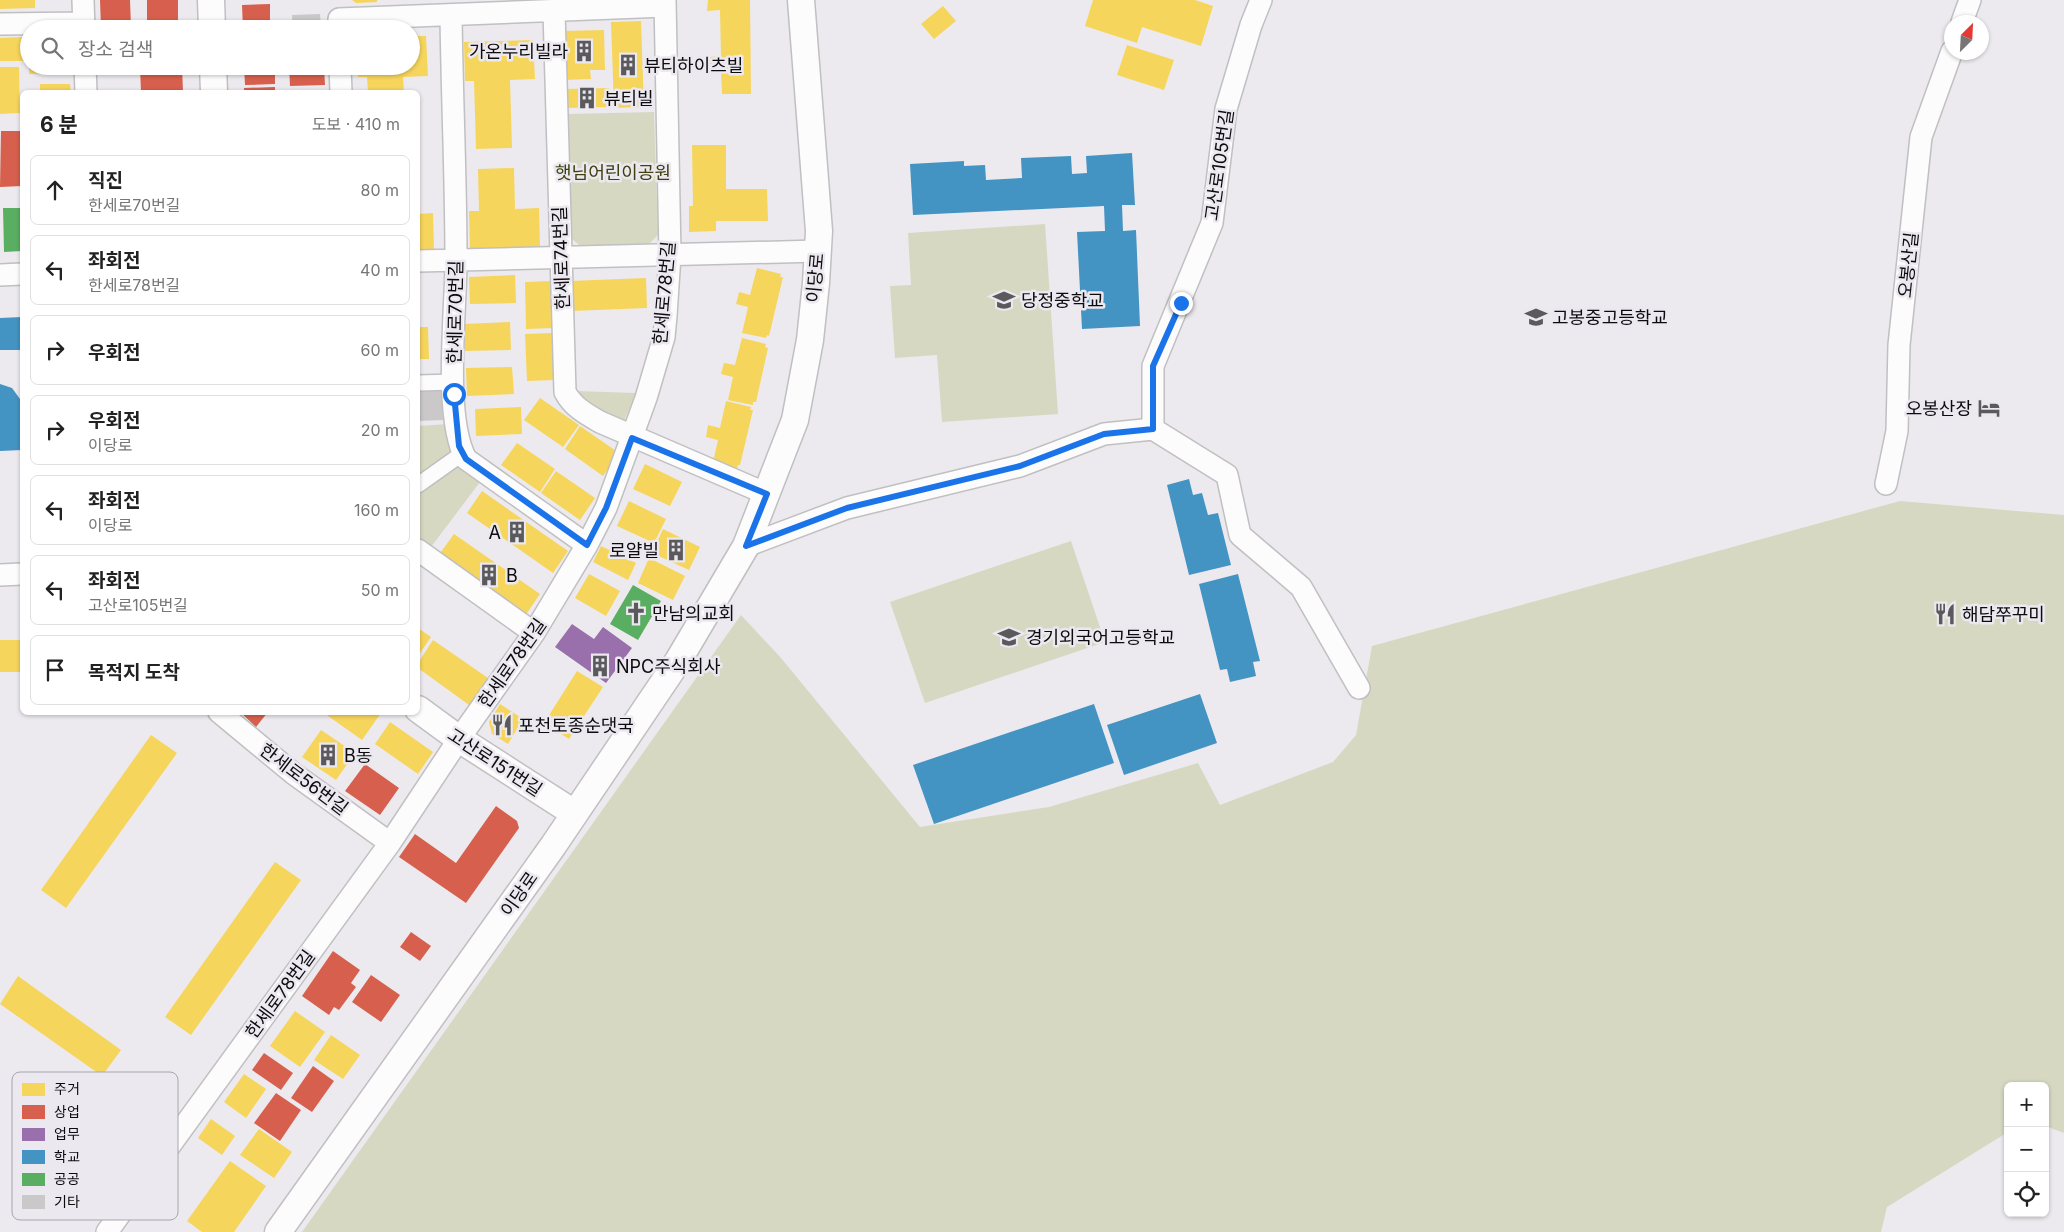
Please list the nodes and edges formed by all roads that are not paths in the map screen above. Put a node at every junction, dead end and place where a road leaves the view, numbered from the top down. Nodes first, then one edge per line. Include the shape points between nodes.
1 (83, 0) edge
2 (211, 0) edge
3 (801, 0) edge
4 (1260, 0) edge
5 (1970, 0) edge
6 (665, 3) edge
7 (554, 11) junction
8 (451, 15) junction
9 (1965, 15) edge
10 (338, 16) edge
11 (84, 20) edge
12 (212, 20) edge
13 (0, 24) edge
14 (20, 24) edge
15 (1949, 60) edge
16 (85, 75) edge
17 (213, 75) edge
18 (340, 75) edge
19 (86, 90) edge
20 (214, 90) edge
21 (341, 90) edge
22 (818, 251) junction
23 (670, 255) junction
24 (562, 257) junction
25 (456, 260) junction
26 (420, 261) edge
27 (0, 274) edge
28 (20, 274) edge
29 (454, 382) junction
30 (420, 383) edge
31 (1153, 429) junction
32 (632, 438) junction
33 (463, 453) junction
34 (420, 484) edge
35 (1886, 484) dead end
36 (767, 494) junction
37 (587, 545) junction
38 (746, 546) junction
39 (420, 551) edge
40 (20, 574) edge
41 (0, 575) edge
42 (534, 634) junction
43 (1359, 688) dead end
44 (420, 710) edge
45 (223, 715) edge
46 (459, 739) junction
47 (574, 813) junction
48 (390, 843) junction
49 (178, 1134) edge
50 (116, 1220) edge
51 (107, 1232) edge
52 (278, 1232) edge

1 - 11 street
2 - 12 street
3 - 22 street, 이당로
4 - 31 street, 고산로105번길 via 1226,109 1212,223 1153,366
5 - 9 street
6 - 7 street
6 - 23 street, 한세로78번길
7 - 8 street
7 - 24 street, 한세로74번길
8 - 10 street
8 - 25 street, 한세로70번길
13 - 14 street
15 - 35 street, 오봉산길 via 1921,137 1900,344 1897,431
16 - 19 street
17 - 20 street
18 - 21 street
22 - 23 street
22 - 36 street, 이당로 via 810,340 795,420
23 - 24 street
23 - 32 street, 한세로78번길 via 664,337
24 - 25 street
24 - 32 street, 한세로74번길 via 565,392 582,412
25 - 26 street
25 - 29 street, 한세로70번길
27 - 28 street
29 - 30 street
29 - 33 street, 한세로70번길 via 455,421
31 - 38 street via 1104,434 1020,466 847,508
31 - 43 street via 1227,475 1240,535 1301,587
32 - 36 street, 한세로74번길
32 - 37 street, 한세로78번길 via 606,508
33 - 34 street
33 - 37 street via 466,459
36 - 38 street, 이당로
37 - 42 street, 한세로78번길
38 - 47 street, 이당로 via 678,661
39 - 42 street
40 - 41 street
42 - 46 street, 한세로78번길
44 - 46 street, 고산로151번길
45 - 48 street, 한세로56번길 via 294,774
46 - 47 street, 고산로151번길
46 - 48 street, 한세로78번길
47 - 52 street, 이당로
48 - 49 street, 한세로78번길
50 - 51 street, 한세로78번길

